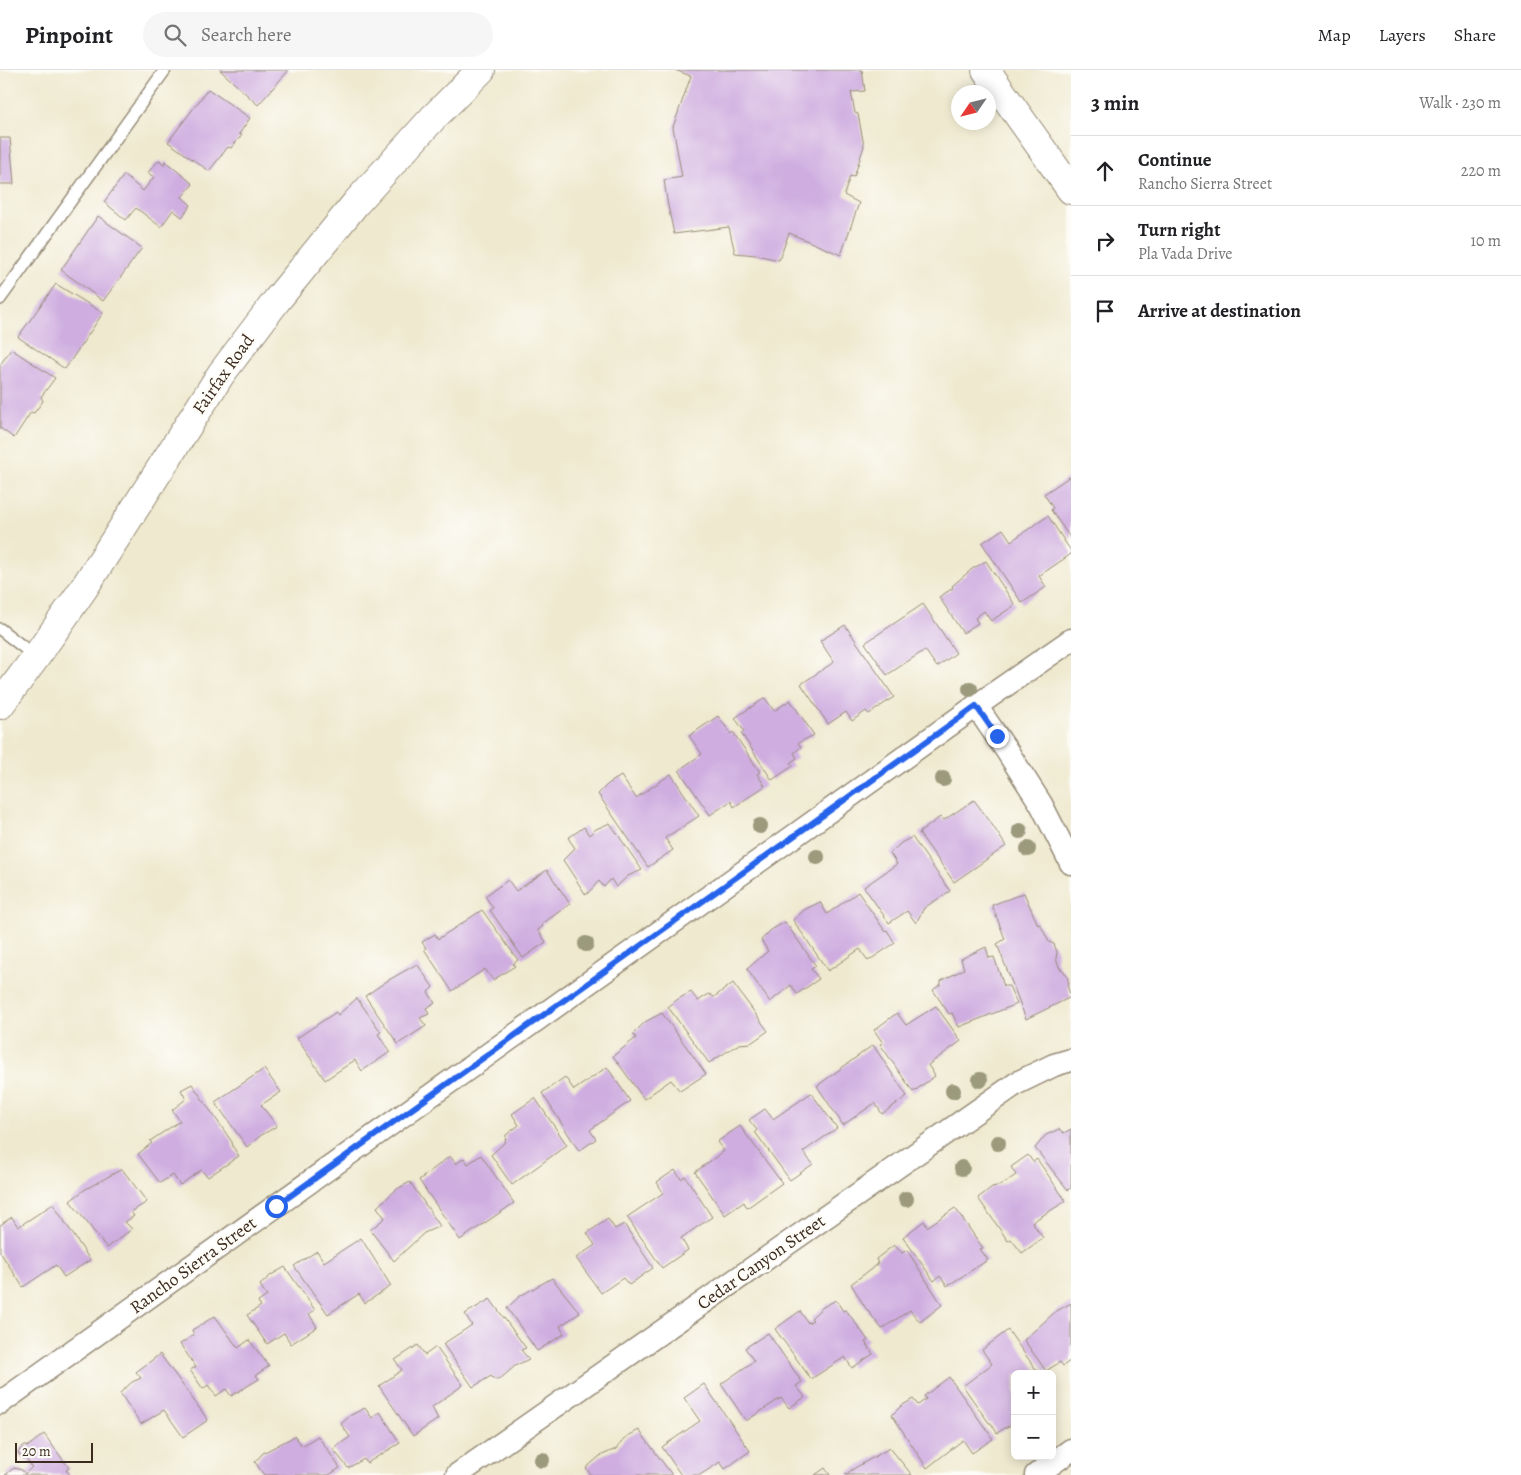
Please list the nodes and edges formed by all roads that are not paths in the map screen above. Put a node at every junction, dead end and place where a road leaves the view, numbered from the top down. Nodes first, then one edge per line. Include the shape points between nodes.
1 (165, 70) edge
2 (481, 70) edge
3 (986, 70) edge
4 (1071, 190) edge
5 (0, 299) edge
6 (0, 629) edge
7 (1071, 640) edge
8 (36, 657) junction
9 (0, 705) edge
10 (976, 706) junction
11 (1071, 863) edge
12 (1071, 1060) edge
13 (0, 1403) edge
14 (1071, 1450) edge
15 (457, 1475) edge
16 (1036, 1475) edge

1 - 5 lane
2 - 8 main road, Fairfax Road via 356,203 276,300 221,374
3 - 4 main road
6 - 8 lane
7 - 10 street, Rancho Sierra Street
8 - 9 main road, Fairfax Road
10 - 11 street via 1041,804
10 - 13 street, Rancho Sierra Street
12 - 15 street, Cedar Canyon Street via 1017,1083
14 - 16 street

